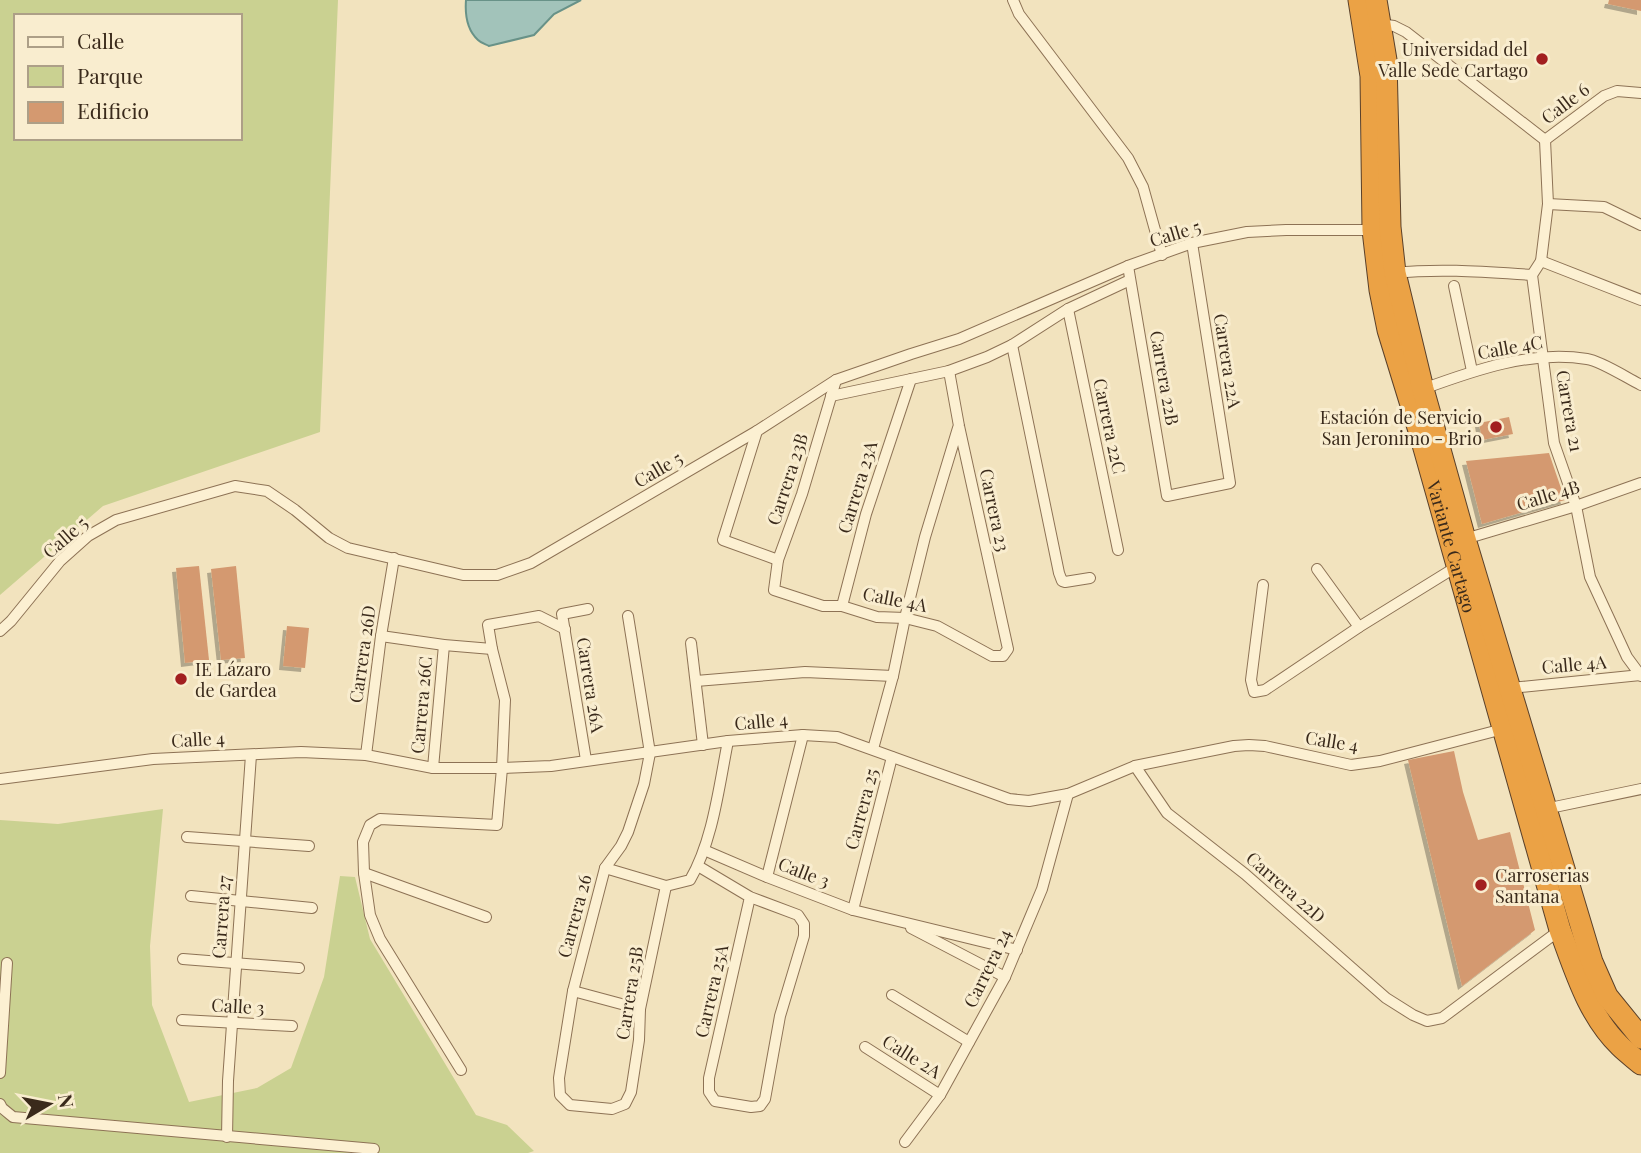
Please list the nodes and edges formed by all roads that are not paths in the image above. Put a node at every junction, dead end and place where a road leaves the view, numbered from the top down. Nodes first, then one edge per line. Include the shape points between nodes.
1 (1013, 0) edge
2 (1359, 0) edge
3 (1376, 0) edge
4 (1380, 24) junction
5 (1641, 93) edge
6 (1545, 140) junction
7 (1548, 204) junction
8 (1641, 225) edge
9 (1373, 230) junction
10 (1192, 243) junction
11 (1163, 255) junction
12 (1541, 261) junction
13 (1128, 266) junction
14 (1395, 273) junction
15 (1532, 275) junction
16 (1130, 280) junction
17 (1454, 286) dead end
18 (1641, 300) edge
19 (1068, 309) junction
20 (1012, 345) junction
21 (1543, 356) junction
22 (949, 370) junction
23 (1472, 371) junction
24 (911, 379) junction
25 (836, 380) junction
26 (1641, 385) edge
27 (1423, 389) junction
28 (831, 396) junction
29 (959, 426) junction
30 (757, 431) junction
31 (1641, 483) edge
32 (1167, 496) joint
33 (1576, 506) junction
34 (1465, 539) junction
35 (1118, 550) dead end
36 (394, 558) junction
37 (778, 560) junction
38 (1456, 567) junction
39 (1317, 569) dead end
40 (1090, 578) dead end
41 (1263, 585) dead end
42 (774, 590) joint
43 (842, 606) junction
44 (588, 608) dead end
45 (628, 616) dead end
46 (905, 618) junction
47 (1359, 627) junction
48 (565, 629) junction
49 (0, 631) edge
50 (381, 636) junction
51 (691, 643) dead end
52 (444, 645) junction
53 (492, 649) junction
54 (1003, 656) joint
55 (893, 676) junction
56 (1641, 676) edge
57 (696, 681) junction
58 (1511, 688) junction
59 (1503, 729) junction
60 (803, 735) junction
61 (728, 741) junction
62 (703, 746) junction
63 (873, 749) junction
64 (650, 753) junction
65 (251, 755) junction
66 (366, 755) junction
67 (892, 757) junction
68 (586, 760) junction
69 (1135, 766) junction
70 (433, 768) junction
71 (502, 768) junction
72 (0, 779) edge
73 (1641, 789) edge
74 (1068, 794) junction
75 (1545, 808) junction
76 (187, 837) dead end
77 (244, 841) junction
78 (309, 846) dead end
79 (704, 850) junction
80 (698, 866) junction
81 (605, 868) junction
82 (364, 873) junction
83 (767, 877) junction
84 (666, 886) junction
85 (191, 897) dead end
86 (750, 897) junction
87 (240, 901) junction
88 (312, 908) dead end
89 (853, 910) junction
90 (486, 917) dead end
91 (893, 918) junction
92 (1560, 930) junction
93 (1017, 950) junction
94 (183, 959) dead end
95 (7, 963) dead end
96 (236, 964) junction
97 (299, 968) dead end
98 (1005, 977) junction
99 (573, 991) junction
100 (892, 995) dead end
101 (640, 1009) junction
102 (182, 1020) dead end
103 (232, 1023) junction
104 (292, 1026) dead end
105 (1641, 1038) edge
106 (969, 1042) junction
107 (864, 1047) dead end
108 (1641, 1064) edge
109 (461, 1070) dead end
110 (0, 1073) edge
111 (940, 1095) junction
112 (0, 1104) edge
113 (625, 1104) joint
114 (227, 1137) junction
115 (905, 1142) dead end
116 (374, 1149) dead end

1 - 11 street via 1128,158 1143,187
2 - 9 highway, Variante Cartago via 1371,76
3 - 4 highway, Variante Cartago
4 - 6 street, Calle 6 via 1406,32
4 - 14 highway, Variante Cartago via 1386,60
5 - 6 street, Calle 6 via 1617,91 1604,96
6 - 7 street
7 - 8 street via 1604,207
7 - 12 street
9 - 10 street, Calle 5 via 1254,232
9 - 38 highway, Variante Cartago via 1388,330
10 - 11 street, Calle 5
10 - 32 street, Carrera 22A via 1230,484
11 - 13 street, Calle 5
12 - 15 street
12 - 18 street
13 - 16 street, Carrera 22B
13 - 25 street, Calle 5 via 959,339
14 - 15 street via 1454,270
14 - 27 highway, Variante Cartago
15 - 21 street, Carrera 21
16 - 19 street
16 - 32 street, Carrera 22B
17 - 23 street
19 - 20 street
19 - 35 street, Carrera 22C
20 - 22 street
20 - 40 street via 1059,573 1065,582
21 - 23 street, Calle 4C
21 - 26 street, Calle 4C via 1590,359
21 - 33 street, Carrera 21 via 1554,443
22 - 24 street
22 - 29 street, Carrera 23
23 - 27 street, Calle 4C
24 - 28 street
24 - 43 street, Carrera 23A via 866,514
25 - 28 street, Carrera 23B
25 - 30 street, Calle 5
27 - 34 highway, Variante Cartago
28 - 37 street, Carrera 23B
29 - 46 street
29 - 54 street, Carrera 23 via 1008,649
30 - 36 street, Calle 5 via 531,564 497,575 463,575
30 - 37 street via 723,540
31 - 33 street, Calle 4B
33 - 34 street, Calle 4B
33 - 56 street, Carrera 21 via 1590,577 1627,657
34 - 58 highway, Variante Cartago
36 - 49 street, Calle 5 via 348,548 267,491 235,486 117,520 88,536 60,561
36 - 50 street, Carrera 26D
37 - 42 street, Carrera 23B
38 - 47 street
38 - 59 highway, Variante Cartago
39 - 47 street
41 - 47 street via 1251,680 1254,692 1265,691
42 - 43 street, Calle 4A via 823,606
43 - 46 street, Calle 4A via 877,617
44 - 48 street, Carrera 26A via 562,614
45 - 64 street, Carrera 26
46 - 54 street, Calle 4A via 937,626 992,656
46 - 55 street
48 - 53 street via 538,616 488,625
48 - 68 street, Carrera 26A
50 - 52 street
50 - 66 street, Carrera 26D
51 - 57 street
52 - 53 street
52 - 70 street, Carrera 26C
53 - 71 street via 505,700
55 - 57 street via 805,672
55 - 63 street
56 - 58 street, Calle 4A
57 - 62 street
58 - 75 highway, Variante Cartago
59 - 69 street, Calle 4 via 1351,765 1249,745
59 - 92 highway, Variante Cartago
60 - 61 street, Calle 4
60 - 63 street, Calle 4 via 837,737
60 - 83 street
61 - 62 street, Calle 4
61 - 79 street
62 - 64 street, Calle 4
63 - 67 street, Calle 4
64 - 68 street, Calle 4
64 - 81 street, Carrera 26 via 628,832
65 - 66 street, Calle 4
65 - 72 street, Calle 4 via 153,759
65 - 77 street, Carrera 27
66 - 70 street, Calle 4
67 - 74 street, Calle 4 via 1009,799 1029,801
67 - 89 street, Carrera 25
68 - 71 street, Calle 4
69 - 74 street, Calle 4
69 - 92 street, Carrera 22D via 1167,813 1245,874 1386,998 1427,1021 1442,1018
70 - 71 street, Calle 4
71 - 82 street via 497,825 380,819 370,825 363,842
73 - 75 street
74 - 93 street, Carrera 24 via 1042,889
75 - 105 highway, Variante Cartago via 1592,962 1607,996
76 - 77 street
77 - 78 street
77 - 87 street, Carrera 27
79 - 80 street
79 - 83 street, Calle 3
80 - 84 street via 690,880
80 - 86 street
81 - 84 street
81 - 99 street, Carrera 26
82 - 90 street
82 - 109 street via 370,915 380,939
83 - 89 street, Calle 3
84 - 101 street, Carrera 25B
85 - 87 street
86 - 86 street, Carrera 25A via 798,915 804,924 765,1099 760,1106 751,1107 715,1101 709,1092
87 - 88 street
87 - 96 street, Carrera 27
89 - 91 street, Calle 3
91 - 93 street, Calle 3
91 - 98 street, Calle 3
92 - 108 highway, Variante Cartago via 1589,1004 1619,1045
93 - 98 street, Carrera 24
94 - 96 street
95 - 110 street
96 - 97 street
96 - 103 street, Carrera 27
98 - 106 street, Carrera 24
99 - 101 street
99 - 113 street, Carrera 26 via 560,1095 570,1105 612,1109
100 - 106 street
101 - 113 street, Carrera 25B via 631,1092
102 - 103 street, Calle 3
103 - 104 street, Calle 3
103 - 114 street, Carrera 27
106 - 111 street, Carrera 24
107 - 111 street, Calle 2A
111 - 115 street, Carrera 24
112 - 114 street via 13,1117
114 - 116 street

